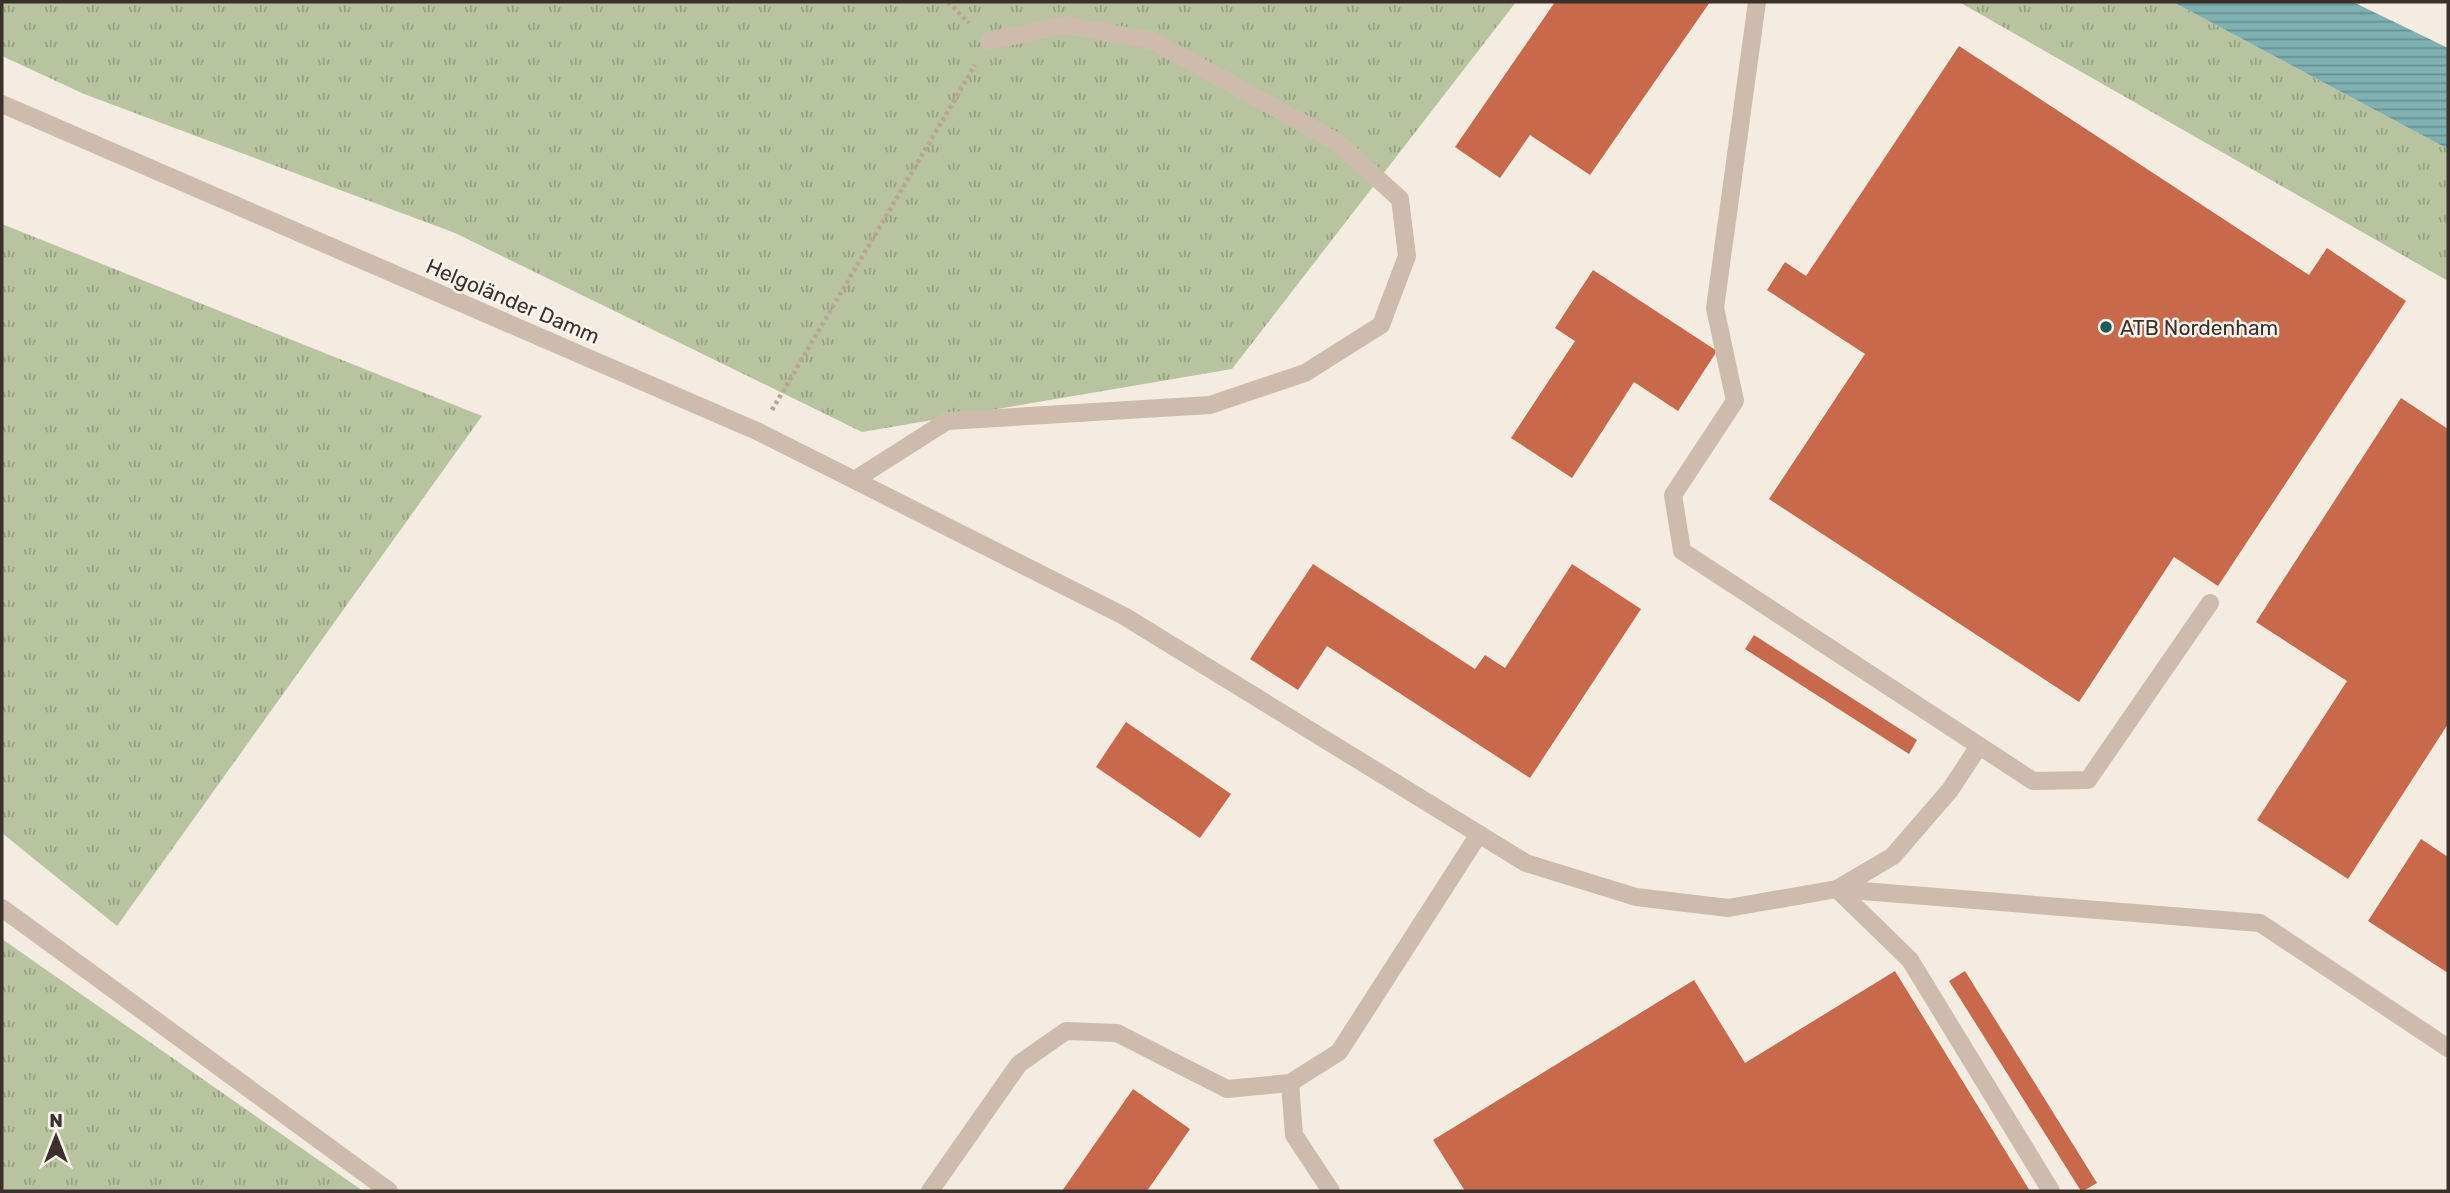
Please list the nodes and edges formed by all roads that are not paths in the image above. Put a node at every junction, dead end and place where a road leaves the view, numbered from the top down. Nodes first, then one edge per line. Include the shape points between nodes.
1 (1756, 2) edge
2 (989, 41) road end
3 (2, 104) edge
4 (856, 479) junction
5 (2210, 603) dead end
6 (1979, 746) junction
7 (1479, 834) junction
8 (1837, 888) junction
9 (2, 908) edge
10 (2448, 1048) edge
11 (1290, 1083) junction
12 (388, 1191) edge
13 (930, 1191) edge
14 (1331, 1191) edge
15 (2051, 1191) edge

1 - 6 street via 1715,308 1735,401 1673,495 1682,551
2 - 4 street via 1065,25 1153,41 1337,142 1400,199 1407,256 1381,325 1305,373 1210,404 947,421
3 - 4 street, Helgoländer Damm via 759,432
4 - 7 street, Helgoländer Damm via 1124,616
5 - 6 street via 2088,780 2033,781
6 - 8 street via 1950,790 1893,856
7 - 8 street, Helgoländer Damm via 1525,863 1636,897 1728,908
7 - 11 street via 1339,1052
8 - 10 street via 2260,923
8 - 15 street via 1910,960
9 - 12 street
11 - 13 street via 1227,1089 1117,1033 1066,1031 1019,1064
11 - 14 street via 1294,1135

